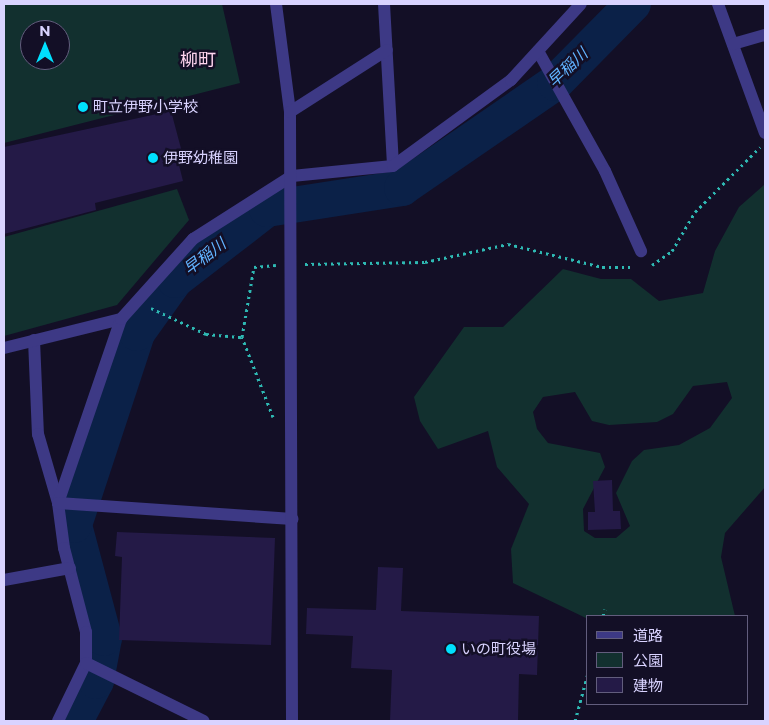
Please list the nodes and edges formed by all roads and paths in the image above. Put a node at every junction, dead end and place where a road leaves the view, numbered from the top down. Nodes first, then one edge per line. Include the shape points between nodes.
1 (276, 4) edge
2 (384, 4) edge
3 (581, 4) edge
4 (718, 4) edge
5 (765, 35) edge
6 (733, 44) junction
7 (387, 50) junction
8 (538, 51) junction
9 (290, 112) junction
10 (765, 133) edge
11 (765, 141) edge
12 (393, 166) junction
13 (292, 176) junction
14 (641, 250) dead end
15 (292, 264) junction
16 (640, 266) dead end
17 (649, 266) dead end
18 (137, 302) junction
19 (121, 319) junction
20 (242, 337) junction
21 (34, 340) junction
22 (4, 348) edge
23 (274, 419) dead end
24 (58, 503) junction
25 (292, 519) junction
26 (70, 568) junction
27 (4, 580) edge
28 (605, 609) dead end
29 (603, 615) edge
30 (86, 663) junction
31 (586, 681) edge
32 (58, 721) edge
33 (204, 721) edge
34 (292, 721) edge
35 (575, 721) edge

1 - 9 street
2 - 7 street
3 - 8 street
4 - 6 street
5 - 6 street
6 - 10 street
7 - 9 street
7 - 12 street
8 - 12 street via 511,80
8 - 14 street via 605,171
9 - 13 street
11 - 17 path via 695,212 672,250
12 - 13 street
13 - 15 street
13 - 18 street via 193,239
15 - 16 path via 425,262 508,244 602,266
15 - 20 path via 254,267
15 - 25 street
18 - 19 street
18 - 20 path via 206,334
19 - 21 street
19 - 24 street
20 - 23 path
21 - 22 street
21 - 24 street via 38,434
24 - 25 street
24 - 26 street
25 - 34 street
26 - 27 street
26 - 30 street via 86,632
28 - 29 path
30 - 32 street
30 - 33 street
31 - 35 path

